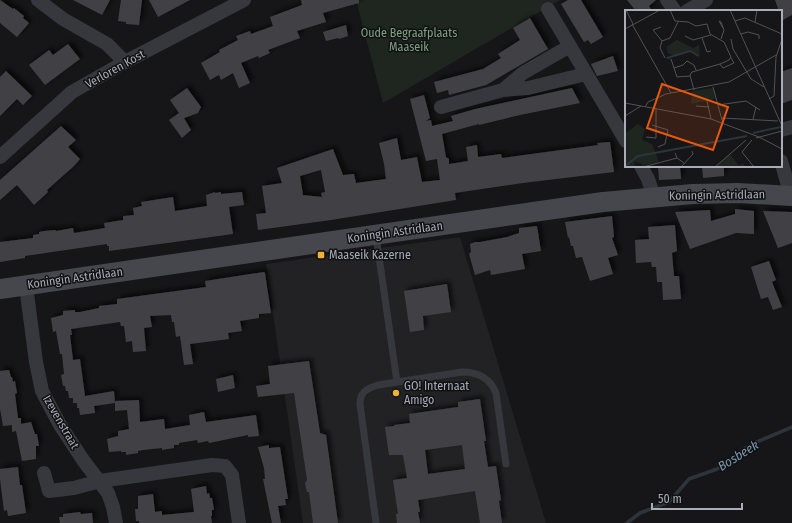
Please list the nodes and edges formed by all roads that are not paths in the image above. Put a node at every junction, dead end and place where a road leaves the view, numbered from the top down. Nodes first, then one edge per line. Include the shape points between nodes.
1 (38, 0) edge
2 (244, 0) edge
3 (667, 0) edge
4 (706, 0) edge
5 (548, 9) dead end
6 (674, 10) edge
7 (689, 10) edge
8 (570, 46) junction
9 (125, 62) junction
10 (586, 74) junction
11 (503, 90) junction
12 (441, 107) dead end
13 (792, 127) edge
14 (782, 130) edge
15 (625, 139) edge
16 (0, 157) edge
17 (782, 164) edge
18 (642, 167) edge
19 (791, 196) edge
20 (654, 197) junction
21 (376, 235) junction
22 (26, 286) junction
23 (0, 290) edge
24 (397, 382) junction
25 (506, 464) dead end
26 (44, 473) dead end
27 (100, 481) junction
28 (116, 523) edge
29 (239, 523) edge
30 (376, 523) edge

1 - 9 street via 63,19 107,44
2 - 9 street, Verloren Kost
3 - 6 street
4 - 7 street
5 - 8 street
8 - 10 street
8 - 11 street via 523,73
9 - 16 street, Verloren Kost via 72,92
10 - 11 street via 528,88
10 - 15 street
11 - 12 street
13 - 14 street
17 - 19 street
18 - 20 street
19 - 20 main road, Koningin Astridlaan via 738,193
20 - 21 main road, Koningin Astridlaan
21 - 22 main road, Koningin Astridlaan
21 - 24 lane
22 - 23 main road, Koningin Astridlaan
22 - 27 street, Izevenstraat via 42,391 60,425
24 - 25 lane via 462,372 483,376 496,393
24 - 30 lane via 365,390 360,398
26 - 27 street via 49,491
27 - 28 street, Izevenstraat via 108,493
27 - 29 street via 212,465 225,466 232,475

